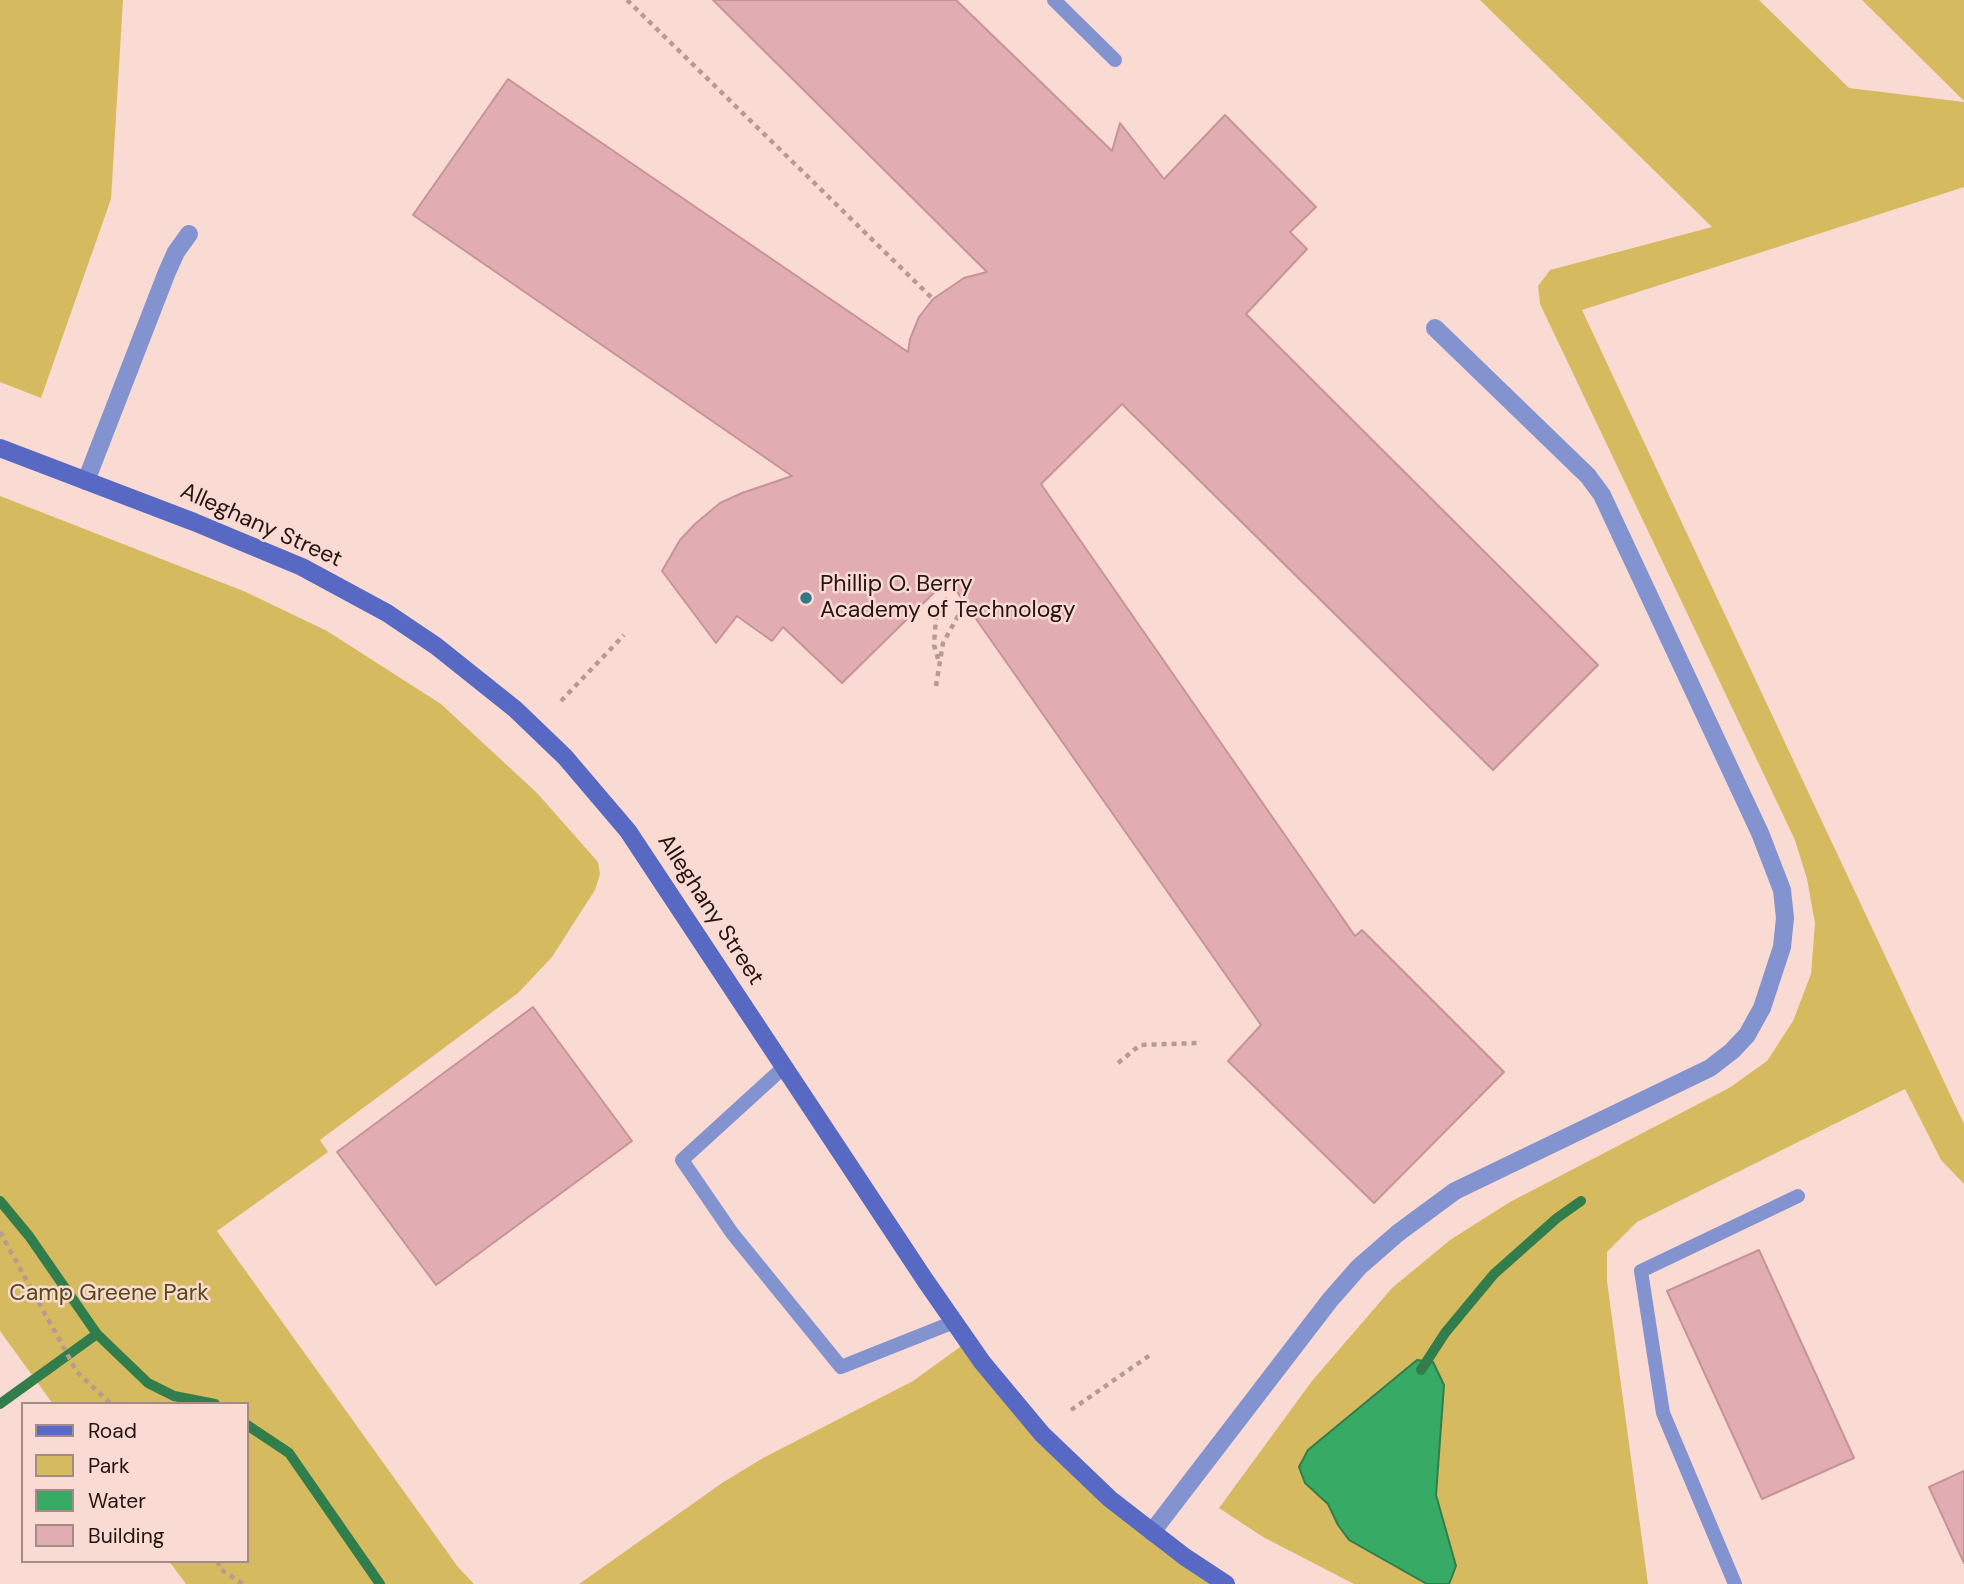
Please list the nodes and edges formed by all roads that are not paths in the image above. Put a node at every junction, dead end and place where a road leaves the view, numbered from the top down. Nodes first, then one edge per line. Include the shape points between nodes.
1 (1054, 0) edge
2 (1115, 60) dead end
3 (189, 234) dead end
4 (1435, 328) dead end
5 (0, 448) edge
6 (86, 481) junction
7 (784, 1067) junction
8 (1798, 1196) dead end
9 (954, 1322) junction
10 (1152, 1532) junction
11 (1226, 1584) edge
12 (1735, 1584) edge

1 - 2 lane
3 - 6 street via 167,272
4 - 10 street via 1588,476 1602,495 1760,833 1782,890 1786,918 1782,947 1762,1008 1747,1035 1710,1068 1455,1191 1359,1267
5 - 6 street, Alleghany Street
6 - 7 street, Alleghany Street via 302,567 436,646 515,709 565,757 628,831
7 - 9 street, Alleghany Street
7 - 9 lane via 682,1160 732,1233 841,1367
8 - 12 lane via 1641,1272 1663,1413
9 - 10 street, Alleghany Street via 1042,1434
10 - 11 street, Alleghany Street

